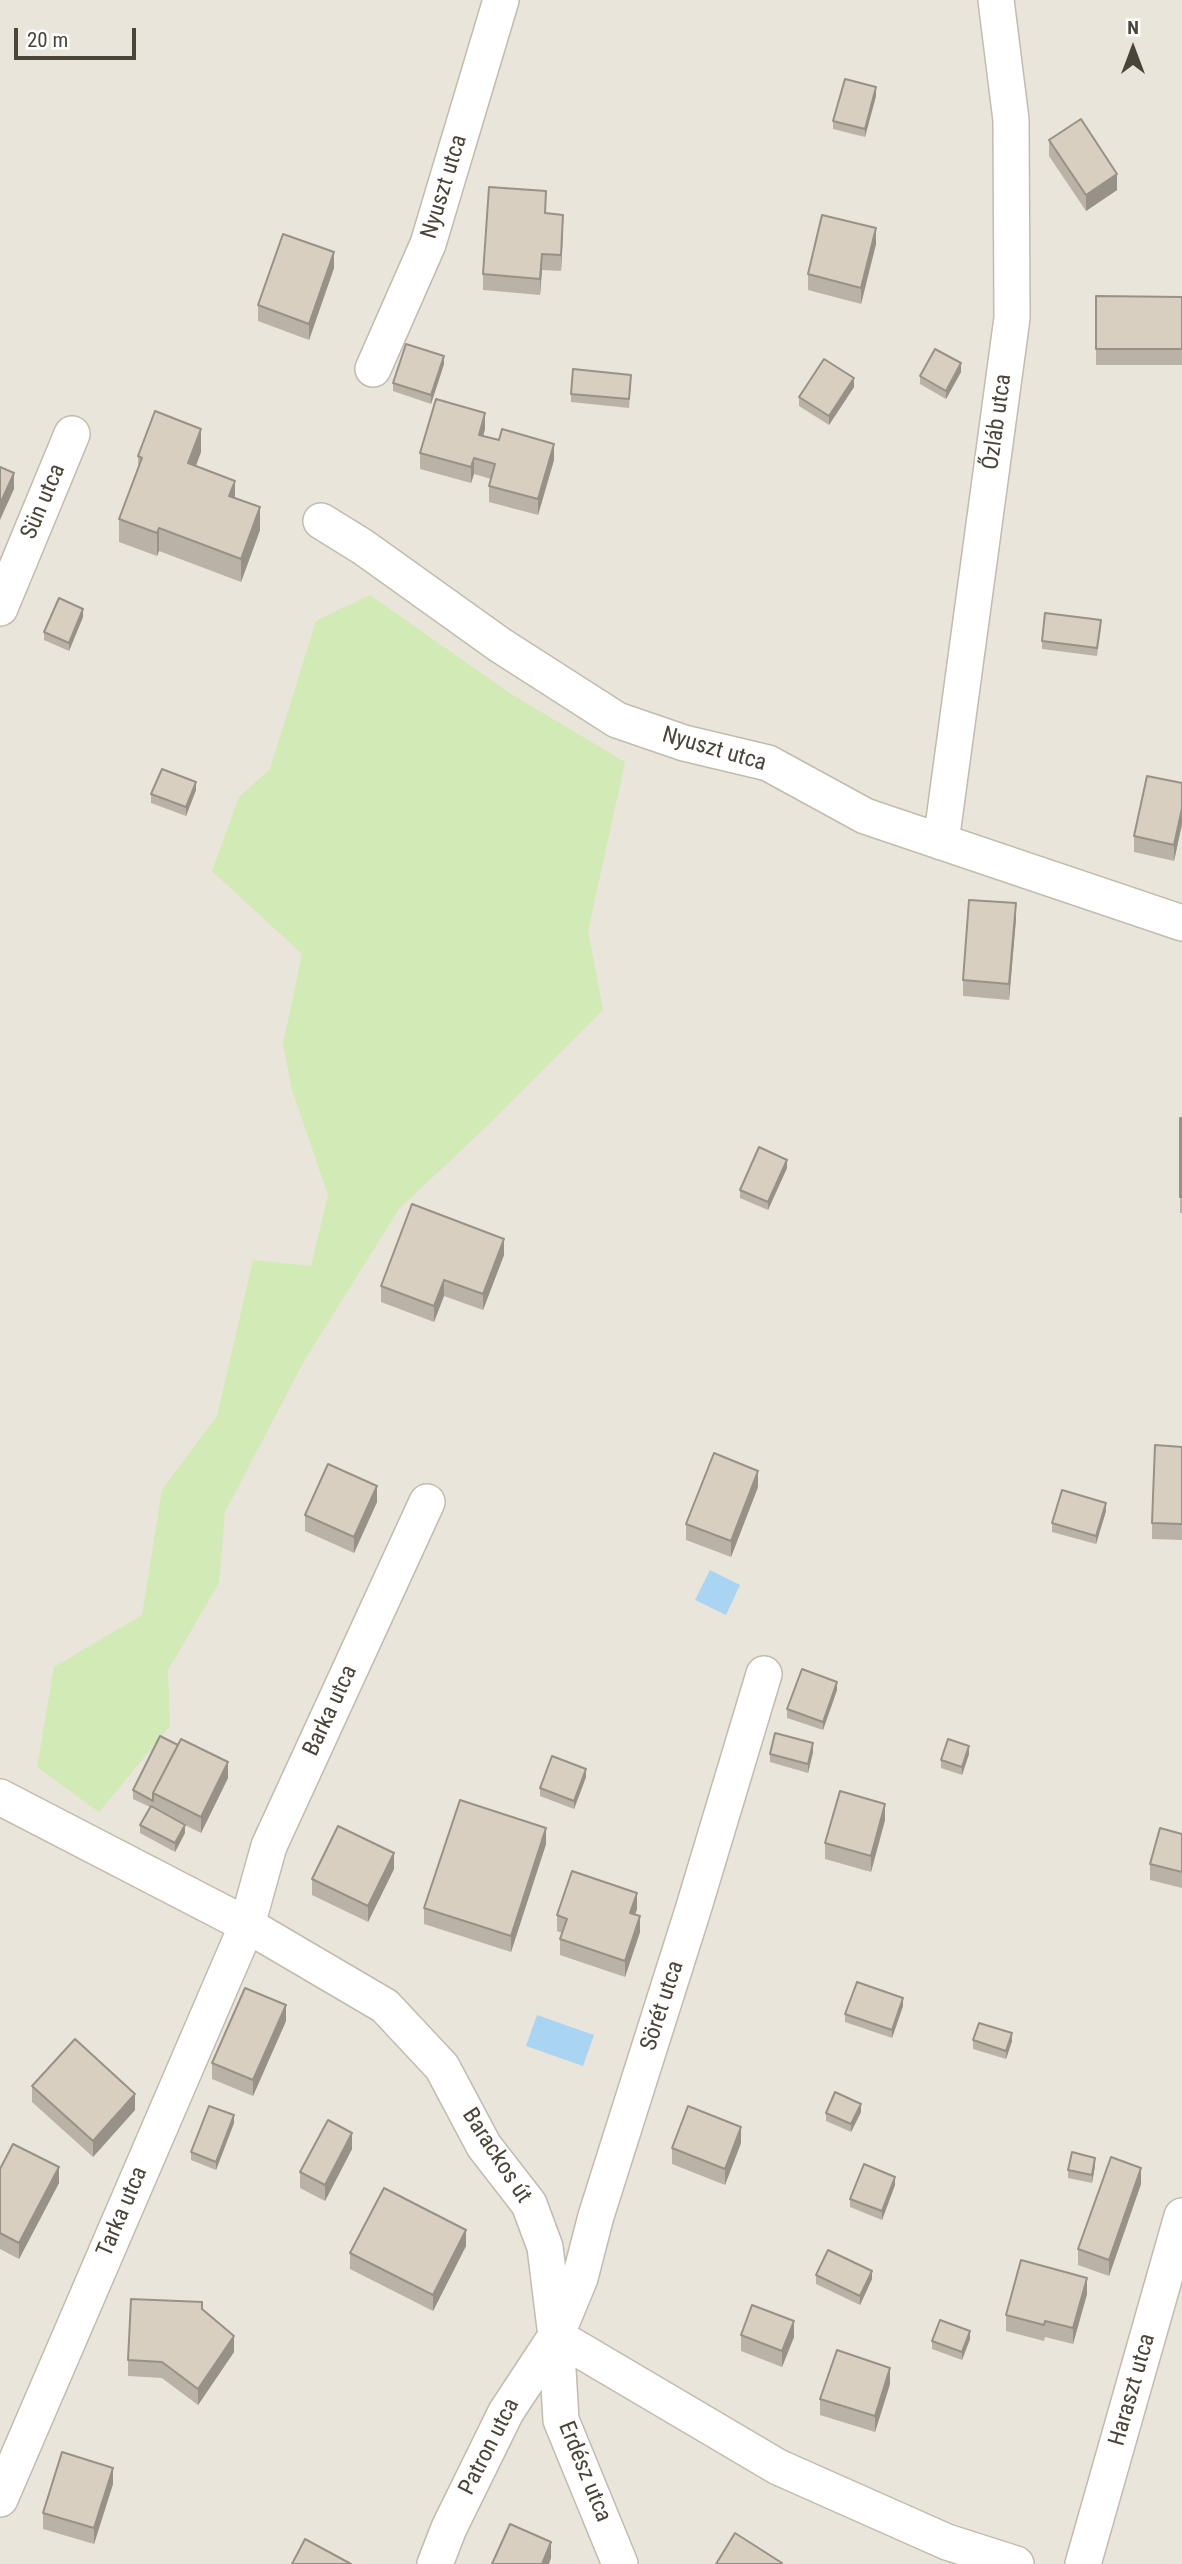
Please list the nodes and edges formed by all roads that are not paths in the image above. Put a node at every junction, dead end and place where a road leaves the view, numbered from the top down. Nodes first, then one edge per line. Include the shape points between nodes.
1 (501, 0) edge
2 (996, 0) edge
3 (373, 369) dead end
4 (72, 434) dead end
5 (321, 521) dead end
6 (0, 608) edge
7 (941, 842) junction
8 (1182, 923) edge
9 (427, 1502) dead end
10 (764, 1674) dead end
11 (0, 1797) edge
12 (247, 1925) junction
13 (1182, 2216) edge
14 (556, 2336) junction
15 (0, 2499) edge
16 (435, 2564) edge
17 (621, 2564) edge
18 (1016, 2564) edge
19 (1083, 2564) edge

1 - 3 street, Nyuszt utca via 428,244
2 - 7 street, Őzláb utca via 1011,120 1012,318
4 - 6 street, Sün utca
5 - 7 street, Nyuszt utca via 617,720 684,743 768,763 865,816
7 - 8 street, Nyuszt utca
9 - 12 street, Barka utca via 269,1846
10 - 14 street, Sörét utca via 579,2278
11 - 12 street, Barackos út
12 - 14 street, Barackos út via 384,2006 442,2067 484,2146 529,2204 545,2248
12 - 15 street, Tarka utca
13 - 19 street, Haraszt utca
14 - 16 street, Patron utca via 506,2412
14 - 17 street, Erdész utca via 561,2420
14 - 18 street via 778,2468 947,2542

